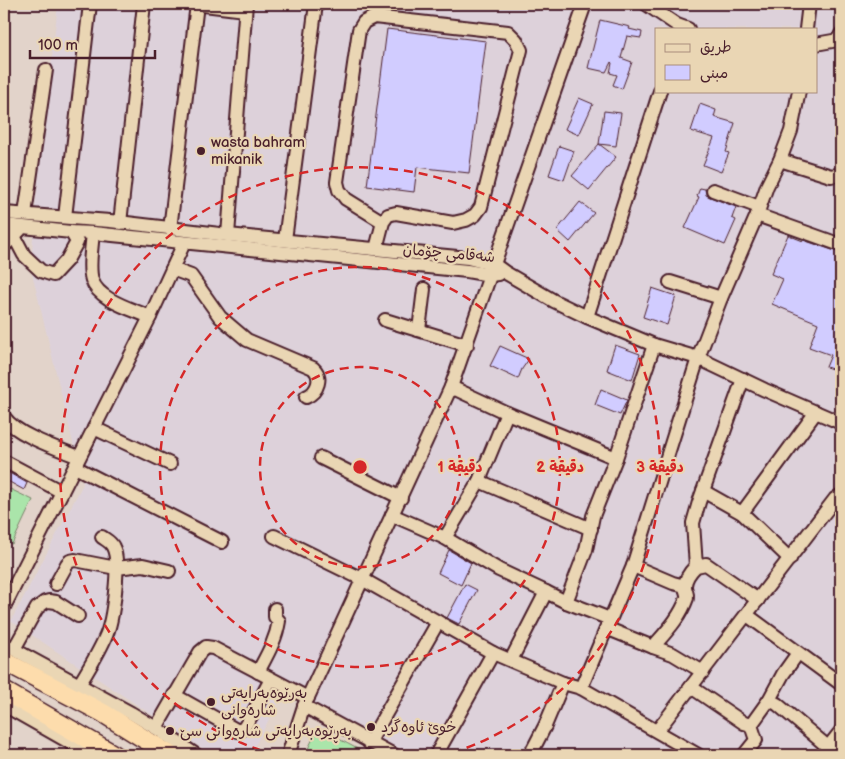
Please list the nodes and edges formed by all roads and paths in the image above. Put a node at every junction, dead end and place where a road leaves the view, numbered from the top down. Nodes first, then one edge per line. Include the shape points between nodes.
1 (90, 4) edge
2 (144, 4) edge
3 (197, 4) edge
4 (316, 4) edge
5 (585, 4) edge
6 (646, 4) edge
7 (809, 4) edge
8 (245, 7) edge
9 (681, 28) edge
10 (806, 28) edge
11 (841, 34) edge
12 (818, 44) edge
13 (46, 70) dead end
14 (660, 92) edge
15 (799, 92) edge
16 (780, 160) junction
17 (841, 174) edge
18 (713, 190) dead end
19 (758, 211) junction
20 (4, 213) edge
21 (43, 215) junction
22 (66, 217) junction
23 (383, 222) junction
24 (120, 223) junction
25 (4, 225) edge
26 (21, 226) junction
27 (42, 228) junction
28 (170, 229) junction
29 (71, 232) junction
30 (93, 233) junction
31 (228, 235) junction
32 (286, 240) junction
33 (184, 243) junction
34 (841, 245) edge
35 (4, 246) edge
36 (376, 249) junction
37 (468, 265) junction
38 (172, 269) junction
39 (493, 270) junction
40 (670, 282) dead end
41 (424, 289) dead end
42 (721, 298) junction
43 (150, 317) junction
44 (587, 317) junction
45 (385, 320) dead end
46 (420, 330) junction
47 (467, 345) junction
48 (654, 345) junction
49 (698, 358) junction
50 (743, 379) junction
51 (451, 387) junction
52 (306, 397) dead end
53 (816, 412) junction
54 (507, 413) junction
55 (4, 417) edge
56 (841, 423) edge
57 (94, 428) junction
58 (321, 458) dead end
59 (616, 458) junction
60 (4, 461) edge
61 (77, 462) junction
62 (170, 464) dead end
63 (480, 481) junction
64 (703, 491) junction
65 (62, 492) junction
66 (841, 495) edge
67 (400, 498) junction
68 (742, 513) junction
69 (392, 516) junction
70 (591, 529) junction
71 (274, 536) dead end
72 (102, 537) dead end
73 (444, 538) junction
74 (222, 542) dead end
75 (790, 559) junction
76 (633, 566) junction
77 (696, 566) junction
78 (116, 568) junction
79 (169, 572) dead end
80 (362, 579) junction
81 (56, 584) dead end
82 (685, 586) junction
83 (546, 592) junction
84 (758, 600) junction
85 (566, 602) junction
86 (4, 607) edge
87 (275, 609) dead end
88 (746, 615) junction
89 (78, 616) dead end
90 (438, 622) junction
91 (608, 624) junction
92 (653, 647) junction
93 (493, 653) junction
94 (798, 654) junction
95 (16, 658) edge
96 (511, 660) junction
97 (258, 672) junction
98 (703, 672) junction
99 (271, 679) junction
100 (563, 683) junction
101 (841, 684) edge
102 (79, 685) junction
103 (691, 687) junction
104 (580, 688) junction
105 (4, 692) edge
106 (174, 695) junction
107 (769, 700) junction
108 (4, 706) edge
109 (304, 706) junction
110 (751, 725) junction
111 (657, 732) junction
112 (841, 732) edge
113 (152, 734) junction
114 (370, 743) junction
115 (825, 751) edge
116 (92, 755) edge
117 (116, 755) edge
118 (170, 755) edge
119 (196, 755) edge
120 (279, 755) edge
121 (288, 755) edge
122 (394, 755) edge
123 (436, 755) edge
124 (530, 755) edge
125 (698, 755) edge
126 (744, 755) edge

1 - 22 street
2 - 24 street
3 - 8 street
3 - 28 street
4 - 32 street
5 - 39 street
6 - 9 street
7 - 10 street
8 - 31 street
11 - 12 street via 838,40
13 - 26 street
14 - 44 street
15 - 16 street via 791,131
16 - 17 street via 831,176
16 - 19 street
18 - 19 street
19 - 34 street
19 - 42 street
20 - 26 street, شەقامی چۆمان
21 - 22 street, شەقامی چۆمان
21 - 26 street, شەقامی چۆمان
21 - 27 street
22 - 24 street, شەقامی چۆمان
23 - 23 street via 388,214 396,213 453,223 475,216 482,207 521,50 508,32 374,17 364,22 359,30 337,182 346,198
23 - 36 street
24 - 28 street, شەقامی چۆمان
25 - 26 street, شەقامی چۆمان
26 - 27 street, شەقامی چۆمان
26 - 29 street via 24,255 41,271 53,275 77,242
26 - 35 street
27 - 29 street, شەقامی چۆمان
28 - 31 street, شەقامی چۆمان
29 - 30 street, شەقامی چۆمان
30 - 33 street, شەقامی چۆمان
30 - 43 street via 91,264 95,286 110,300
31 - 32 street, شەقامی چۆمان
32 - 36 street, شەقامی چۆمان
33 - 37 street, شەقامی چۆمان
33 - 38 street
36 - 37 street, شەقامی چۆمان
37 - 39 street, شەقامی چۆمان
38 - 43 street
38 - 52 street via 191,276 220,317 247,340 318,372 318,385
39 - 44 street, شەقامی چۆمان
39 - 47 street
40 - 42 street
41 - 46 street
42 - 49 street
43 - 57 street
44 - 48 street, شەقامی چۆمان
45 - 46 street
46 - 47 street
47 - 51 street
48 - 49 street, شەقامی چۆمان
48 - 59 street
49 - 50 street, شەقامی چۆمان
49 - 76 street
50 - 53 street, شەقامی چۆمان
50 - 64 street
51 - 54 street
51 - 67 street
53 - 56 street, شەقامی چۆمان
53 - 68 street
54 - 59 street
54 - 63 street
55 - 61 street via 17,430
57 - 61 street
57 - 62 street
58 - 67 street
59 - 70 street
60 - 65 street
61 - 65 street
61 - 74 street
63 - 70 street
63 - 73 street
64 - 68 street
64 - 77 street via 692,523
65 - 86 street
66 - 75 street
67 - 69 street
68 - 75 street
69 - 73 street
69 - 80 street
70 - 85 street
71 - 80 street
72 - 78 street via 113,546
73 - 83 street via 499,570
75 - 84 street
76 - 82 street
76 - 91 street
77 - 82 street
77 - 84 street via 706,564
78 - 79 street via 143,565
78 - 81 street via 70,560
78 - 102 street via 113,608 106,636
80 - 90 street
80 - 109 street
82 - 92 street via 688,595 682,610
83 - 85 street
83 - 96 street
84 - 88 street
85 - 91 street
87 - 97 street via 275,617 279,621 277,633
88 - 94 street
88 - 98 street
89 - 95 street via 56,602 45,602 38,608
90 - 93 street
90 - 114 street
91 - 92 street
91 - 104 street
92 - 98 street via 673,654
93 - 96 street
93 - 123 street
94 - 101 street
94 - 107 street
95 - 102 street
95 - 105 highway via 59,695 59,708 49,708
95 - 113 highway via 103,713
96 - 100 street
97 - 99 street
97 - 106 street via 206,647
98 - 103 street
99 - 106 street via 244,728 238,730
99 - 109 street
100 - 104 street
100 - 124 street
102 - 113 street via 131,713
103 - 110 street
103 - 111 street
104 - 111 street
105 - 117 highway
106 - 113 street
107 - 110 street
107 - 115 street
108 - 116 street
109 - 114 street
109 - 120 street
109 - 121 street
110 - 126 street via 756,740
111 - 125 street
112 - 115 street
113 - 117 highway via 98,718 88,719 84,726 88,733
113 - 118 highway
113 - 119 street
114 - 122 street

